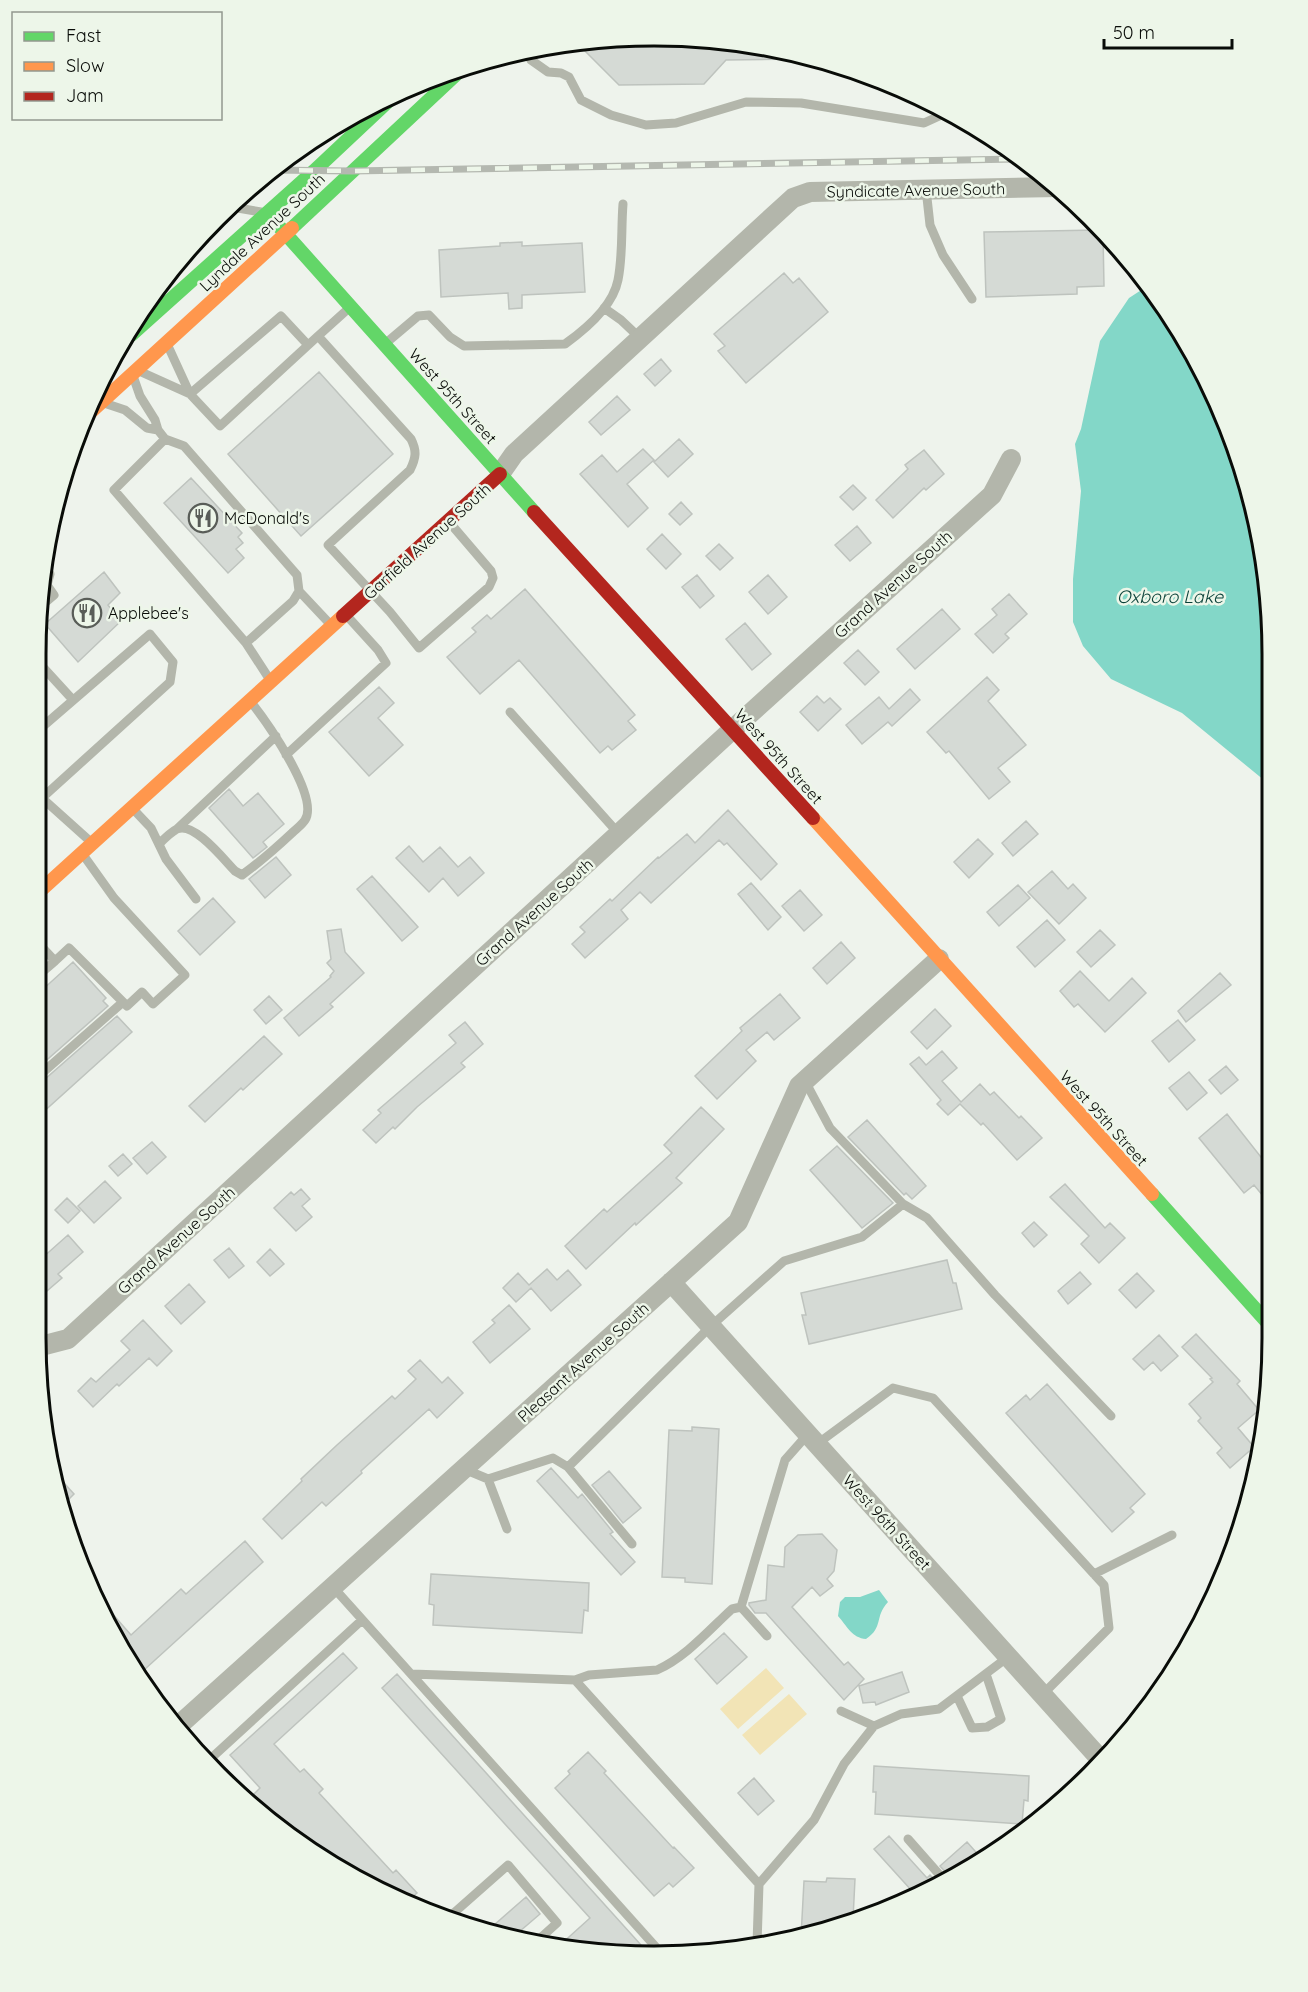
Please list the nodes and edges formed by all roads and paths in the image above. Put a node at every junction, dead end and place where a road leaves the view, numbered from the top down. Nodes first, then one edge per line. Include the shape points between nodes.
1 (530, 59) edge
2 (446, 84) edge
3 (937, 117) edge
4 (363, 121) edge
5 (1043, 187) edge
6 (926, 189) junction
7 (810, 192) joint
8 (622, 204) dead end
9 (241, 208) edge
10 (267, 213) junction
11 (286, 234) junction
12 (972, 299) dead end
13 (351, 307) junction
14 (604, 308) junction
15 (146, 321) edge
16 (318, 336) junction
17 (640, 338) junction
18 (167, 342) junction
19 (384, 344) junction
20 (308, 345) junction
21 (135, 372) junction
22 (190, 394) junction
23 (102, 402) joint
24 (158, 430) junction
25 (165, 439) junction
26 (1011, 459) dead end
27 (500, 474) junction
28 (449, 521) junction
29 (299, 591) junction
30 (370, 592) junction
31 (345, 615) junction
32 (332, 627) junction
33 (246, 643) junction
34 (46, 670) edge
35 (271, 682) junction
36 (73, 700) junction
37 (250, 701) junction
38 (510, 712) dead end
39 (46, 724) edge
40 (733, 729) junction
41 (276, 736) junction
42 (286, 755) junction
43 (46, 794) edge
44 (46, 802) edge
45 (132, 808) junction
46 (177, 829) junction
47 (619, 834) junction
48 (159, 844) junction
49 (87, 848) junction
50 (46, 885) edge
51 (196, 899) dead end
52 (46, 951) edge
53 (939, 959) junction
54 (55, 961) junction
55 (46, 969) edge
56 (123, 1002) junction
57 (46, 1070) edge
58 (804, 1081) junction
59 (903, 1204) junction
60 (672, 1282) junction
61 (1262, 1316) edge
62 (711, 1326) junction
63 (46, 1345) edge
64 (1111, 1416) dead end
65 (812, 1439) junction
66 (568, 1467) junction
67 (464, 1469) junction
68 (488, 1479) junction
69 (507, 1529) dead end
70 (1172, 1535) dead end
71 (632, 1544) dead end
72 (1094, 1574) junction
73 (333, 1587) junction
74 (741, 1607) junction
75 (362, 1620) junction
76 (767, 1636) dead end
77 (1008, 1657) junction
78 (412, 1674) junction
79 (986, 1674) junction
80 (575, 1680) junction
81 (1042, 1695) junction
82 (957, 1696) junction
83 (841, 1711) dead end
84 (183, 1722) edge
85 (874, 1726) junction
86 (1096, 1755) edge
87 (213, 1756) edge
88 (908, 1839) dead end
89 (939, 1874) edge
90 (759, 1884) junction
91 (455, 1912) edge
92 (543, 1935) edge
93 (757, 1936) edge
94 (655, 1946) edge

1 - 3 lane via 548,72 569,77 581,100 611,115 646,125 676,123 746,102 801,103 924,123
2 - 11 street, Lyndale Avenue South
4 - 10 street, Lyndale Avenue South
5 - 6 street, Syndicate Avenue South
6 - 7 street, Syndicate Avenue South
6 - 12 lane via 930,225
7 - 17 street, Garfield Avenue South via 793,198
8 - 14 lane via 618,282
9 - 10 lane
10 - 11 street, West 95th Street
10 - 15 street, Lyndale Avenue South
11 - 13 street, West 95th Street
11 - 18 street, Lyndale Avenue South
13 - 16 lane
13 - 19 street, West 95th Street
14 - 17 lane
14 - 19 lane via 565,344 464,346 429,315 418,316
16 - 20 lane
16 - 30 lane via 417,450 410,470 328,545
17 - 27 street, Garfield Avenue South via 513,454
18 - 21 street, Lyndale Avenue South
18 - 22 lane
19 - 27 street, West 95th Street
20 - 22 lane via 280,316
20 - 22 lane via 220,426
21 - 22 lane
21 - 23 street, Lyndale Avenue South
21 - 24 lane via 140,396
23 - 24 lane via 124,410 147,428
24 - 25 lane
25 - 29 lane via 184,446 297,575
25 - 33 lane via 114,490
26 - 40 street, Grand Avenue South via 992,495
27 - 28 street, Garfield Avenue South
27 - 40 street, West 95th Street
28 - 30 street, Garfield Avenue South
28 - 30 lane via 491,571 489,587 420,648
29 - 32 lane
29 - 33 lane
30 - 31 street, Garfield Avenue South
31 - 32 street, Garfield Avenue South
31 - 42 lane via 386,663
32 - 35 street, Garfield Avenue South
33 - 35 lane
34 - 36 lane
35 - 37 street, Garfield Avenue South
36 - 39 lane
36 - 43 lane via 150,634 173,662 170,682
37 - 41 lane
37 - 45 street, Garfield Avenue South
38 - 47 lane
40 - 47 street, Grand Avenue South
40 - 53 street, West 95th Street
41 - 42 lane
41 - 46 lane
42 - 46 lane via 309,805 306,819 242,875 200,835 184,827
44 - 49 lane
45 - 48 lane via 151,828
45 - 49 street, Garfield Avenue South
46 - 48 lane
47 - 63 street, Grand Avenue South via 68,1339
48 - 51 lane
49 - 50 street, Garfield Avenue South
49 - 56 lane via 114,898 185,975 153,1004 141,992 127,1006
52 - 54 lane
53 - 58 street, Pleasant Avenue South
53 - 61 street, West 95th Street
54 - 55 lane
54 - 56 lane via 69,948
56 - 57 lane
58 - 59 lane via 830,1128
58 - 60 street, Pleasant Avenue South via 738,1222
59 - 62 lane via 862,1237 784,1261
59 - 64 lane via 927,1218 994,1295
60 - 62 street, West 96th Street
60 - 67 street, Pleasant Avenue South
62 - 65 street, West 96th Street
62 - 66 lane
65 - 72 lane via 893,1388 933,1398
65 - 74 lane via 785,1460
65 - 77 street, West 96th Street
66 - 68 lane via 553,1458
66 - 71 lane
67 - 68 lane
67 - 73 street, Pleasant Avenue South
68 - 69 lane
70 - 72 lane
72 - 81 lane via 1104,1585 1109,1628
73 - 75 lane
73 - 84 street, Pleasant Avenue South
74 - 76 lane
74 - 80 lane via 732,1609 677,1659 657,1670
75 - 78 lane
75 - 87 lane
77 - 79 lane
77 - 81 street, West 96th Street
78 - 80 lane
78 - 94 lane
79 - 82 lane
79 - 82 lane via 1001,1719 987,1727 972,1728
80 - 90 lane
81 - 86 street, West 96th Street
82 - 85 lane via 939,1709 901,1714
83 - 85 lane
85 - 90 lane via 844,1764 814,1820
88 - 89 lane
90 - 93 lane
91 - 92 lane via 508,1864 557,1923

